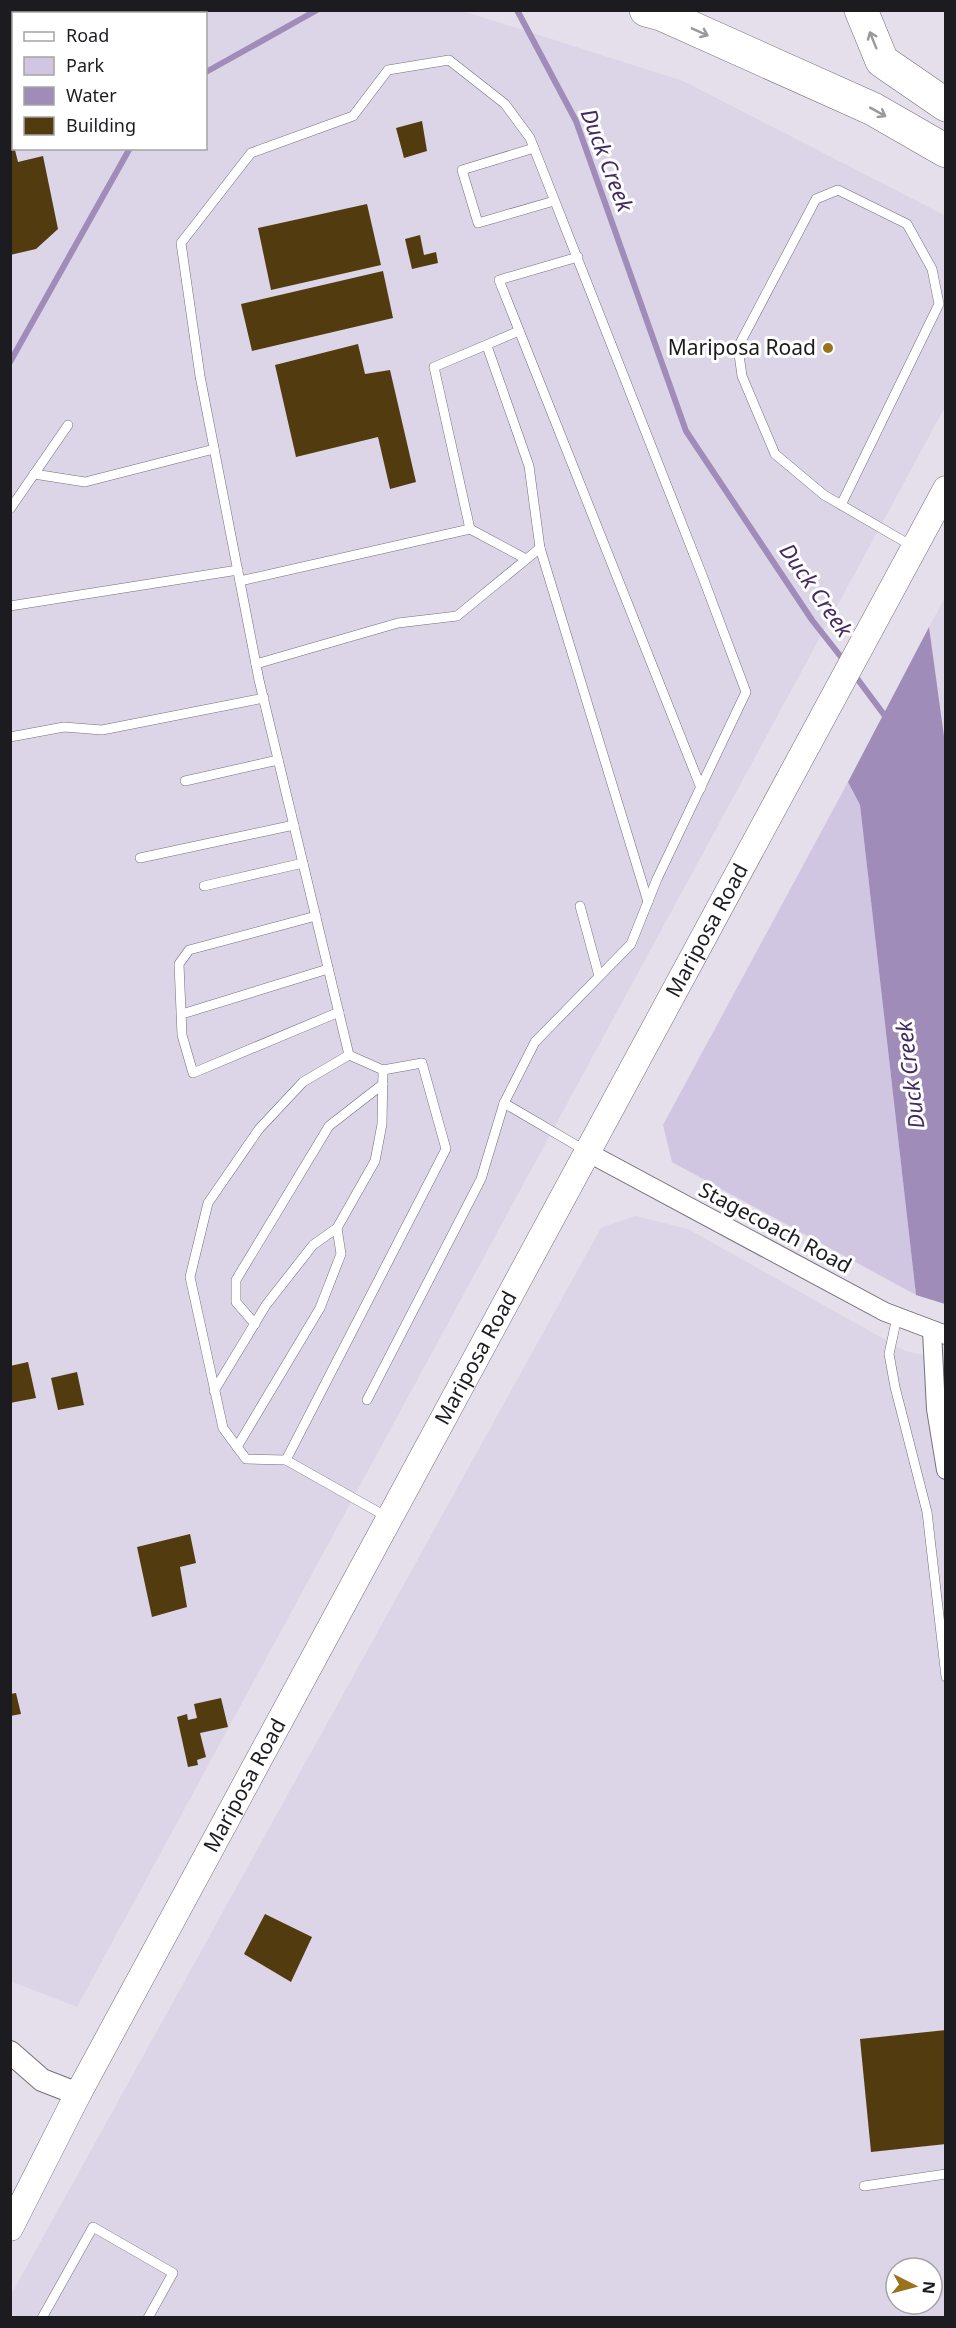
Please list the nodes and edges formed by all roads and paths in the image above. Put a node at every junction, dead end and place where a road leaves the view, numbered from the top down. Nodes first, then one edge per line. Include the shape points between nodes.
1 (646, 10) edge
2 (861, 10) edge
3 (945, 105) edge
4 (534, 148) junction
5 (945, 151) edge
6 (554, 201) junction
7 (578, 257) junction
8 (519, 331) junction
9 (487, 346) junction
10 (68, 425) dead end
11 (214, 448) junction
12 (34, 474) junction
13 (945, 489) edge
14 (841, 505) junction
15 (10, 509) edge
16 (470, 529) junction
17 (914, 547) junction
18 (540, 548) junction
19 (526, 559) junction
20 (238, 570) junction
21 (240, 581) junction
22 (10, 606) edge
23 (256, 664) junction
24 (264, 698) junction
25 (10, 737) edge
26 (278, 760) junction
27 (185, 782) dead end
28 (701, 788) junction
29 (294, 825) junction
30 (140, 858) dead end
31 (303, 863) junction
32 (204, 886) dead end
33 (648, 902) junction
34 (580, 906) dead end
35 (316, 916) junction
36 (328, 969) junction
37 (599, 976) junction
38 (339, 1012) junction
39 (182, 1014) junction
40 (349, 1055) junction
41 (383, 1070) junction
42 (382, 1084) junction
43 (504, 1103) junction
44 (587, 1152) junction
45 (337, 1228) junction
46 (897, 1317) junction
47 (255, 1324) junction
48 (939, 1333) edge
49 (214, 1391) junction
50 (367, 1400) dead end
51 (237, 1447) junction
52 (286, 1460) junction
53 (945, 1470) edge
54 (389, 1518) junction
55 (945, 1677) edge
56 (10, 2052) edge
57 (78, 2094) junction
58 (945, 2174) edge
59 (864, 2186) dead end
60 (10, 2228) edge
61 (42, 2318) edge
62 (148, 2318) edge

1 -> 5 highway via 873,109
3 -> 2 highway via 882,61
4 - 6 lane
4 - 6 lane via 462,170 478,223
4 - 11 lane via 504,104 449,60 388,70 353,116 251,153 181,243
6 - 7 lane
7 - 8 lane via 499,280
7 - 28 lane via 746,692
8 - 9 lane
8 - 28 lane
9 - 16 lane via 435,367
9 - 18 lane via 529,466
10 - 12 lane
11 - 12 lane via 85,482
11 - 20 lane
12 - 15 lane
13 - 17 main road, Mariposa Road
14 - 14 lane via 775,454 741,376 738,347 816,199 838,190 907,224 932,269 939,303
14 - 17 lane
16 - 19 lane
16 - 21 lane
17 - 44 main road, Mariposa Road
18 - 19 lane
18 - 33 lane
19 - 23 lane via 457,616 398,624
20 - 21 lane
20 - 22 lane
21 - 23 lane
23 - 24 lane
24 - 25 lane via 102,730 64,728
24 - 26 lane
26 - 27 lane
26 - 29 lane
28 - 33 lane
29 - 30 lane
29 - 31 lane
31 - 32 lane
31 - 35 lane
33 - 37 lane via 631,944
34 - 37 lane
35 - 36 lane
35 - 39 lane via 189,950 179,964
36 - 38 lane
36 - 39 lane
37 - 43 lane via 535,1042
38 - 39 lane via 193,1073
38 - 40 lane
40 - 41 lane
40 - 49 lane via 303,1082 281,1105 259,1129 208,1203 190,1277
41 - 42 lane
41 - 52 lane via 422,1063 446,1149
42 - 45 lane via 382,1124 375,1161
42 - 47 lane via 329,1126 236,1280 236,1302
43 - 44 lane
43 - 50 lane via 481,1179
44 - 46 street, Stagecoach Road
44 - 54 main road, Mariposa Road
45 - 47 lane via 313,1245
45 - 51 lane via 341,1254 320,1308
46 - 48 street, Stagecoach Road
46 - 55 lane via 889,1354 927,1512
47 - 49 lane
48 - 53 street via 936,1409
49 - 51 lane via 223,1428
51 - 52 lane via 246,1459
52 - 54 lane
54 - 57 main road, Mariposa Road
56 - 57 street via 42,2080
57 - 60 main road, Mariposa Road
58 - 59 lane
61 - 62 lane via 93,2227 173,2273

